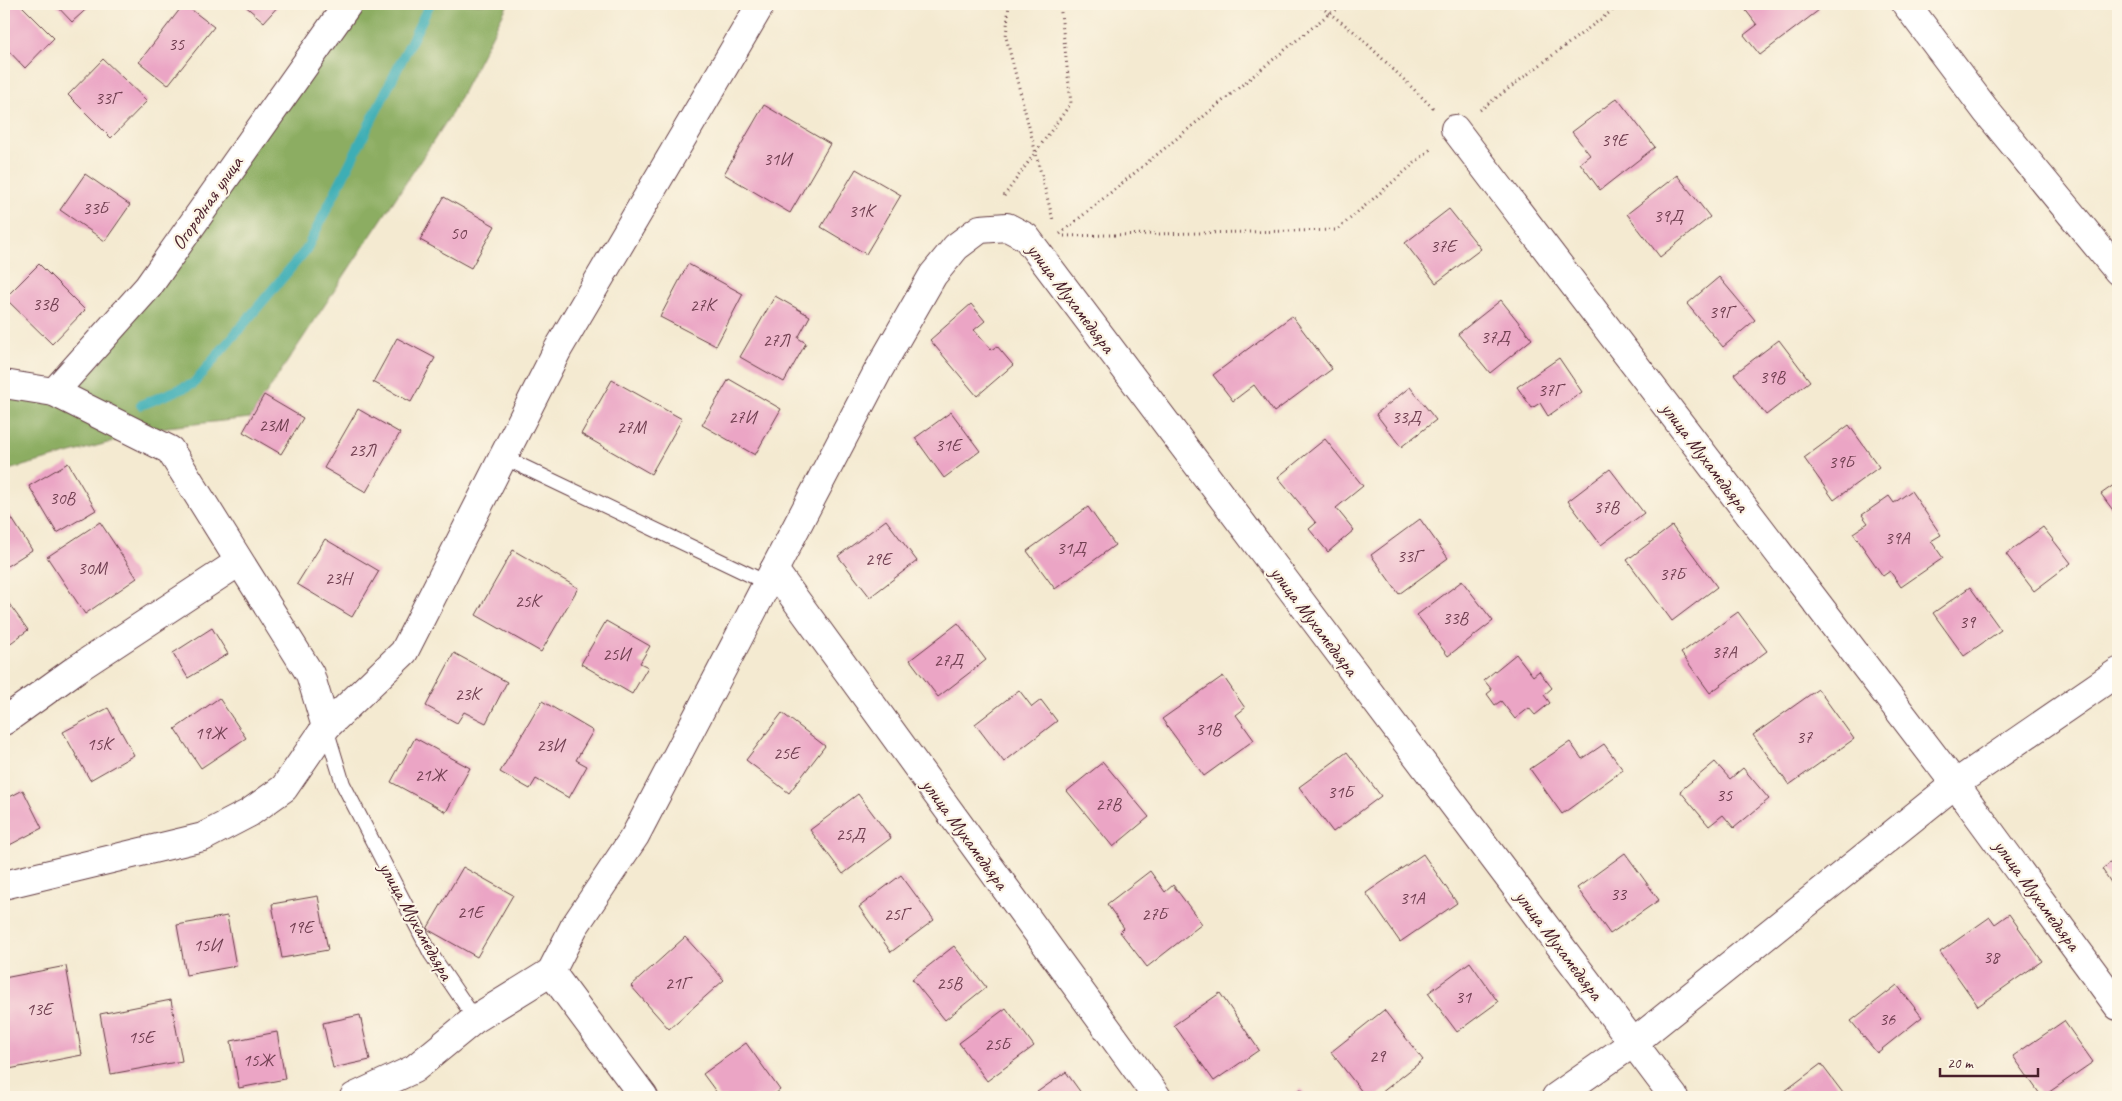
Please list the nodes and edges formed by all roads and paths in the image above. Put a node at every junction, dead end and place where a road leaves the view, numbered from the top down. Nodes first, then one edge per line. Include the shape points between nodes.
1 (348, 4) edge
2 (761, 4) edge
3 (1009, 4) edge
4 (1060, 4) edge
5 (1317, 4) edge
6 (1348, 4) edge
7 (1620, 4) edge
8 (1906, 4) edge
9 (1330, 13) junction
10 (1455, 129) junction
11 (1036, 150) junction
12 (980, 229) junction
13 (1058, 237) junction
14 (2118, 271) edge
15 (4, 384) edge
16 (54, 392) junction
17 (503, 457) junction
18 (239, 562) junction
19 (771, 577) junction
20 (2118, 672) edge
21 (4, 721) edge
22 (326, 727) junction
23 (1956, 784) junction
24 (4, 885) edge
25 (551, 972) junction
26 (2118, 1006) edge
27 (475, 1019) junction
28 (1633, 1043) junction
29 (354, 1097) edge
30 (644, 1097) edge
31 (1157, 1097) edge
32 (1556, 1097) edge
33 (1674, 1097) edge

1 - 16 street, Огородная улица via 148,287
2 - 17 street via 558,349
3 - 11 path via 1006,38
4 - 11 path via 1071,103
5 - 9 path
6 - 9 path
7 - 10 path
8 - 14 street via 1987,112
9 - 10 path via 1356,33
9 - 13 path
10 - 13 path via 1336,230
10 - 23 street, улица Мухамедьяра
11 - 12 path
11 - 13 path
12 - 19 street via 956,247 933,275 878,370
12 - 28 street, улица Мухамедьяра via 1007,227 1026,238
15 - 16 street, улица Мухамедьяра
16 - 18 street, улица Мухамедьяра via 170,450
17 - 19 lane
17 - 22 street via 404,652
18 - 21 street
18 - 22 street, улица Мухамедьяра via 310,674
19 - 25 street via 635,836 574,927
19 - 31 street, улица Мухамедьяра
20 - 23 street
22 - 24 street via 284,788 249,813 203,837
22 - 27 lane, улица Мухамедьяра via 343,784 431,954
23 - 26 street, улица Мухамедьяра
23 - 28 street
25 - 27 street
25 - 30 street
27 - 29 street via 414,1069
28 - 32 street
28 - 33 street, улица Мухамедьяра

